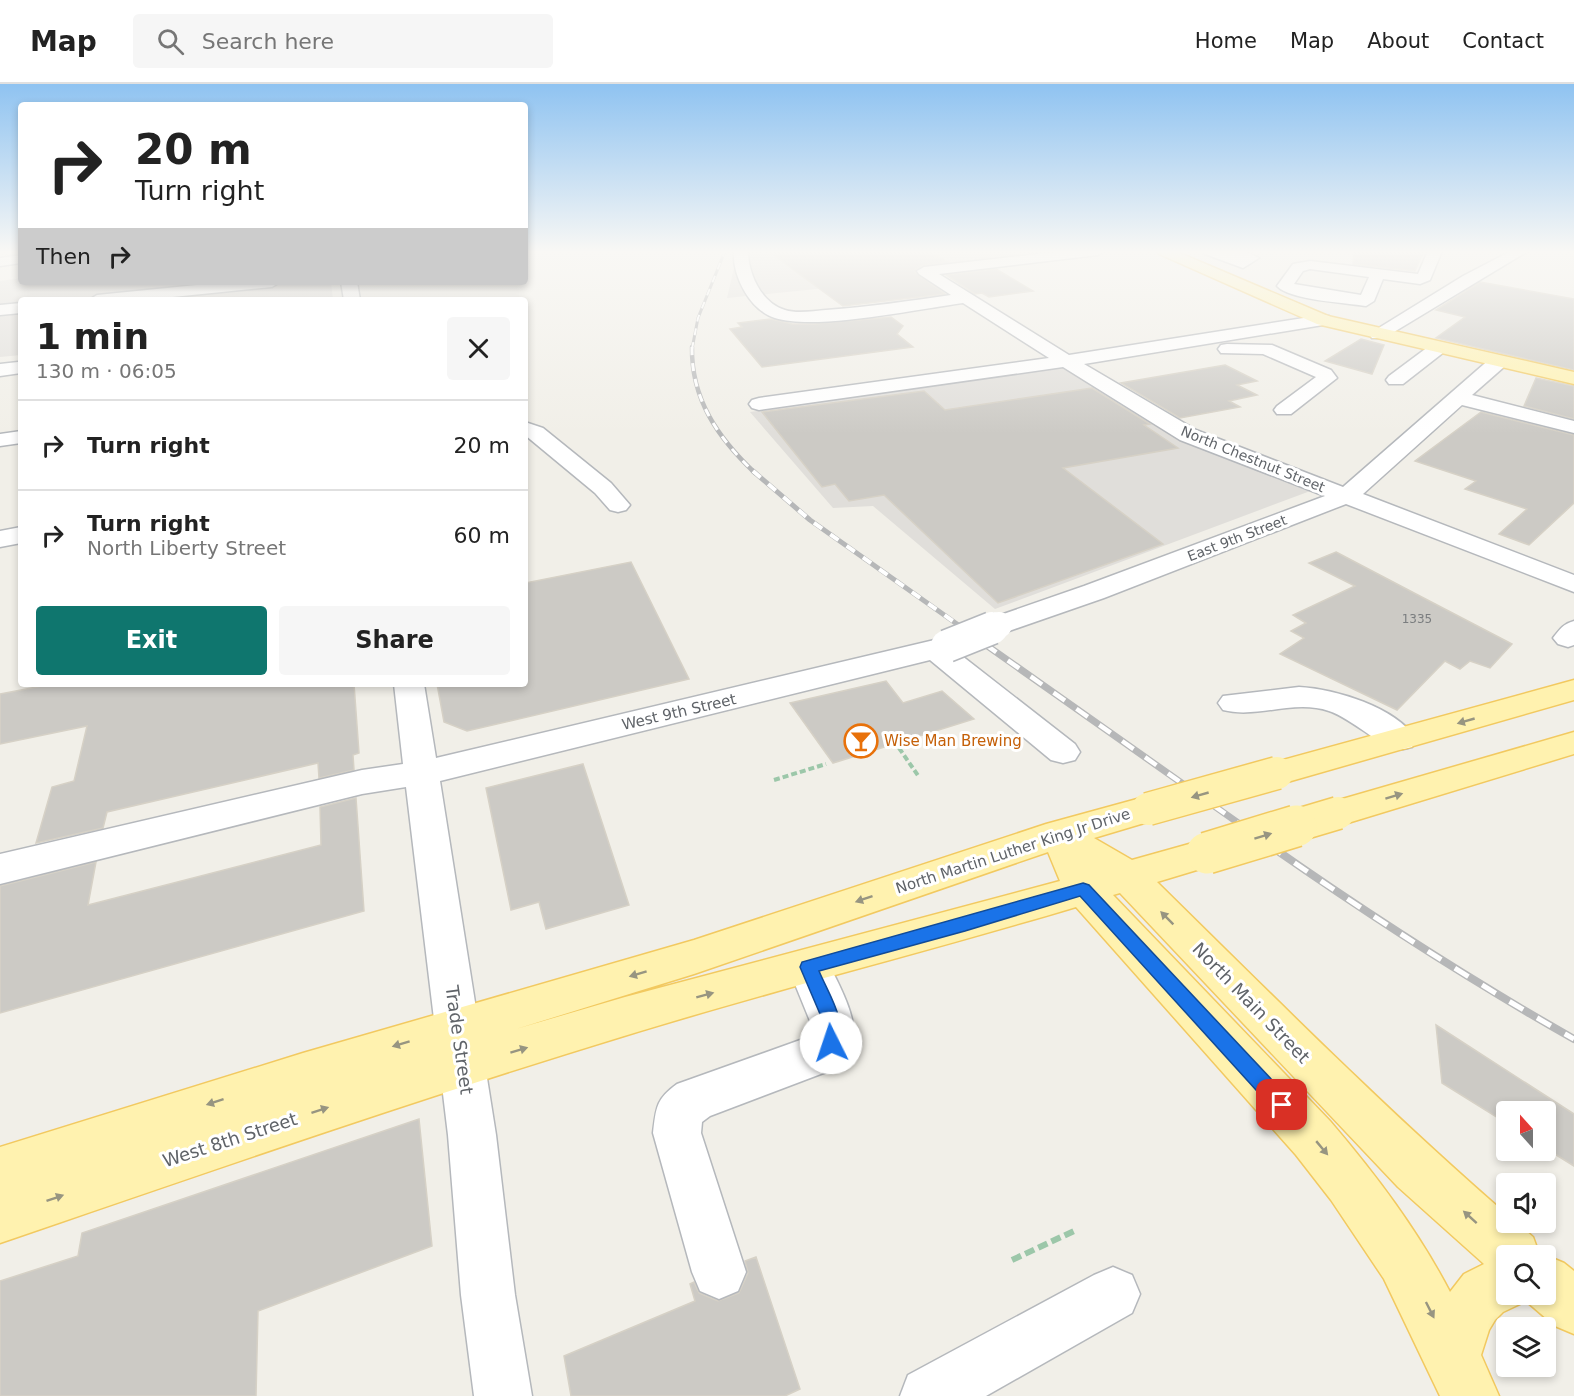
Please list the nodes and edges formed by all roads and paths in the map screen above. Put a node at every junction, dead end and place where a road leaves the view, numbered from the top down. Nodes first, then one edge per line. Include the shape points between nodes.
1 (776, 312) edge
2 (850, 312) edge
3 (988, 312) edge
4 (1305, 312) edge
5 (1414, 312) edge
6 (1323, 320) junction
7 (1173, 327) dead end
8 (1378, 334) junction
9 (1202, 339) junction
10 (1299, 343) dead end
11 (1437, 348) junction
12 (1224, 349) junction
13 (1266, 349) junction
14 (1095, 357) junction
15 (1066, 361) junction
16 (1498, 362) junction
17 (1574, 378) edge
18 (1396, 380) dead end
19 (1458, 398) junction
20 (759, 404) dead end
21 (1284, 410) dead end
22 (1574, 427) edge
23 (528, 429) edge
24 (18, 437) edge
25 (0, 440) edge
26 (1347, 496) junction
27 (618, 505) dead end
28 (18, 536) edge
29 (0, 539) edge
30 (18, 559) edge
31 (0, 562) edge
32 (1574, 584) edge
33 (942, 648) junction
34 (409, 687) edge
35 (1574, 690) edge
36 (1234, 703) dead end
37 (1400, 739) junction
38 (1574, 743) edge
39 (899, 748) dead end
40 (1063, 752) dead end
41 (826, 764) dead end
42 (422, 773) junction
43 (919, 777) dead end
44 (774, 780) dead end
45 (1059, 834) junction
46 (0, 869) edge
47 (1126, 876) junction
48 (1083, 889) junction
49 (808, 967) junction
50 (460, 1047) junction
51 (0, 1172) edge
52 (0, 1217) edge
53 (1074, 1231) dead end
54 (1497, 1245) edge
55 (1012, 1260) dead end
56 (719, 1272) dead end
57 (1496, 1289) edge
58 (1113, 1294) dead end
59 (1461, 1376) edge
60 (503, 1396) edge
61 (929, 1396) edge

1 - 2 street via 819,316
3 - 15 street, North Chestnut Street
4 - 6 main road
5 - 8 street
6 - 8 main road
6 - 9 street
7 - 9 street
8 - 11 main road
9 - 12 street
9 - 14 street
10 - 13 street
11 - 16 main road
11 - 18 street
12 - 13 street
12 - 14 street via 1113,367
13 - 21 street via 1327,378
14 - 15 street
15 - 20 street
15 - 26 street, North Chestnut Street via 1188,435
16 - 17 main road
16 - 19 street, East 9th Street
19 - 22 street
19 - 26 street, East 9th Street
23 - 27 street via 603,488
24 - 25 street
26 - 32 street, North Chestnut Street
26 - 33 street, East 9th Street, bridge
28 - 29 street
30 - 31 street
33 - 40 street
33 - 42 street, West 9th Street
34 - 42 street, Trade Street
35 -> 37 main road, North Martin Luther King Jr Drive
36 - 37 street via 1297,696 1328,698 1360,711
37 -> 45 main road, North Martin Luther King Jr Drive, bridge
47 -> 38 main road, bridge
39 - 43 path
41 - 44 path
42 - 46 street, West 9th Street via 362,782
42 - 50 street, Trade Street
45 - 47 main road, North Main Street
45 - 48 main road
45 -> 50 main road, North Martin Luther King Jr Drive via 694,957
47 - 48 main road
54 -> 47 main road, North Main Street via 1360,1114
48 - 49 main road
48 -> 59 main road via 1345,1176 1402,1260
50 -> 49 main road via 625,1016
49 - 56 street via 832,1021 831,1043 818,1054 694,1100 679,1112 676,1133
50 -> 51 main road via 281,1081
52 -> 50 main road, West 8th Street via 293,1119
50 - 60 street, Trade Street
53 - 55 path
57 - 59 main road via 1483,1291 1468,1307
58 - 61 street

